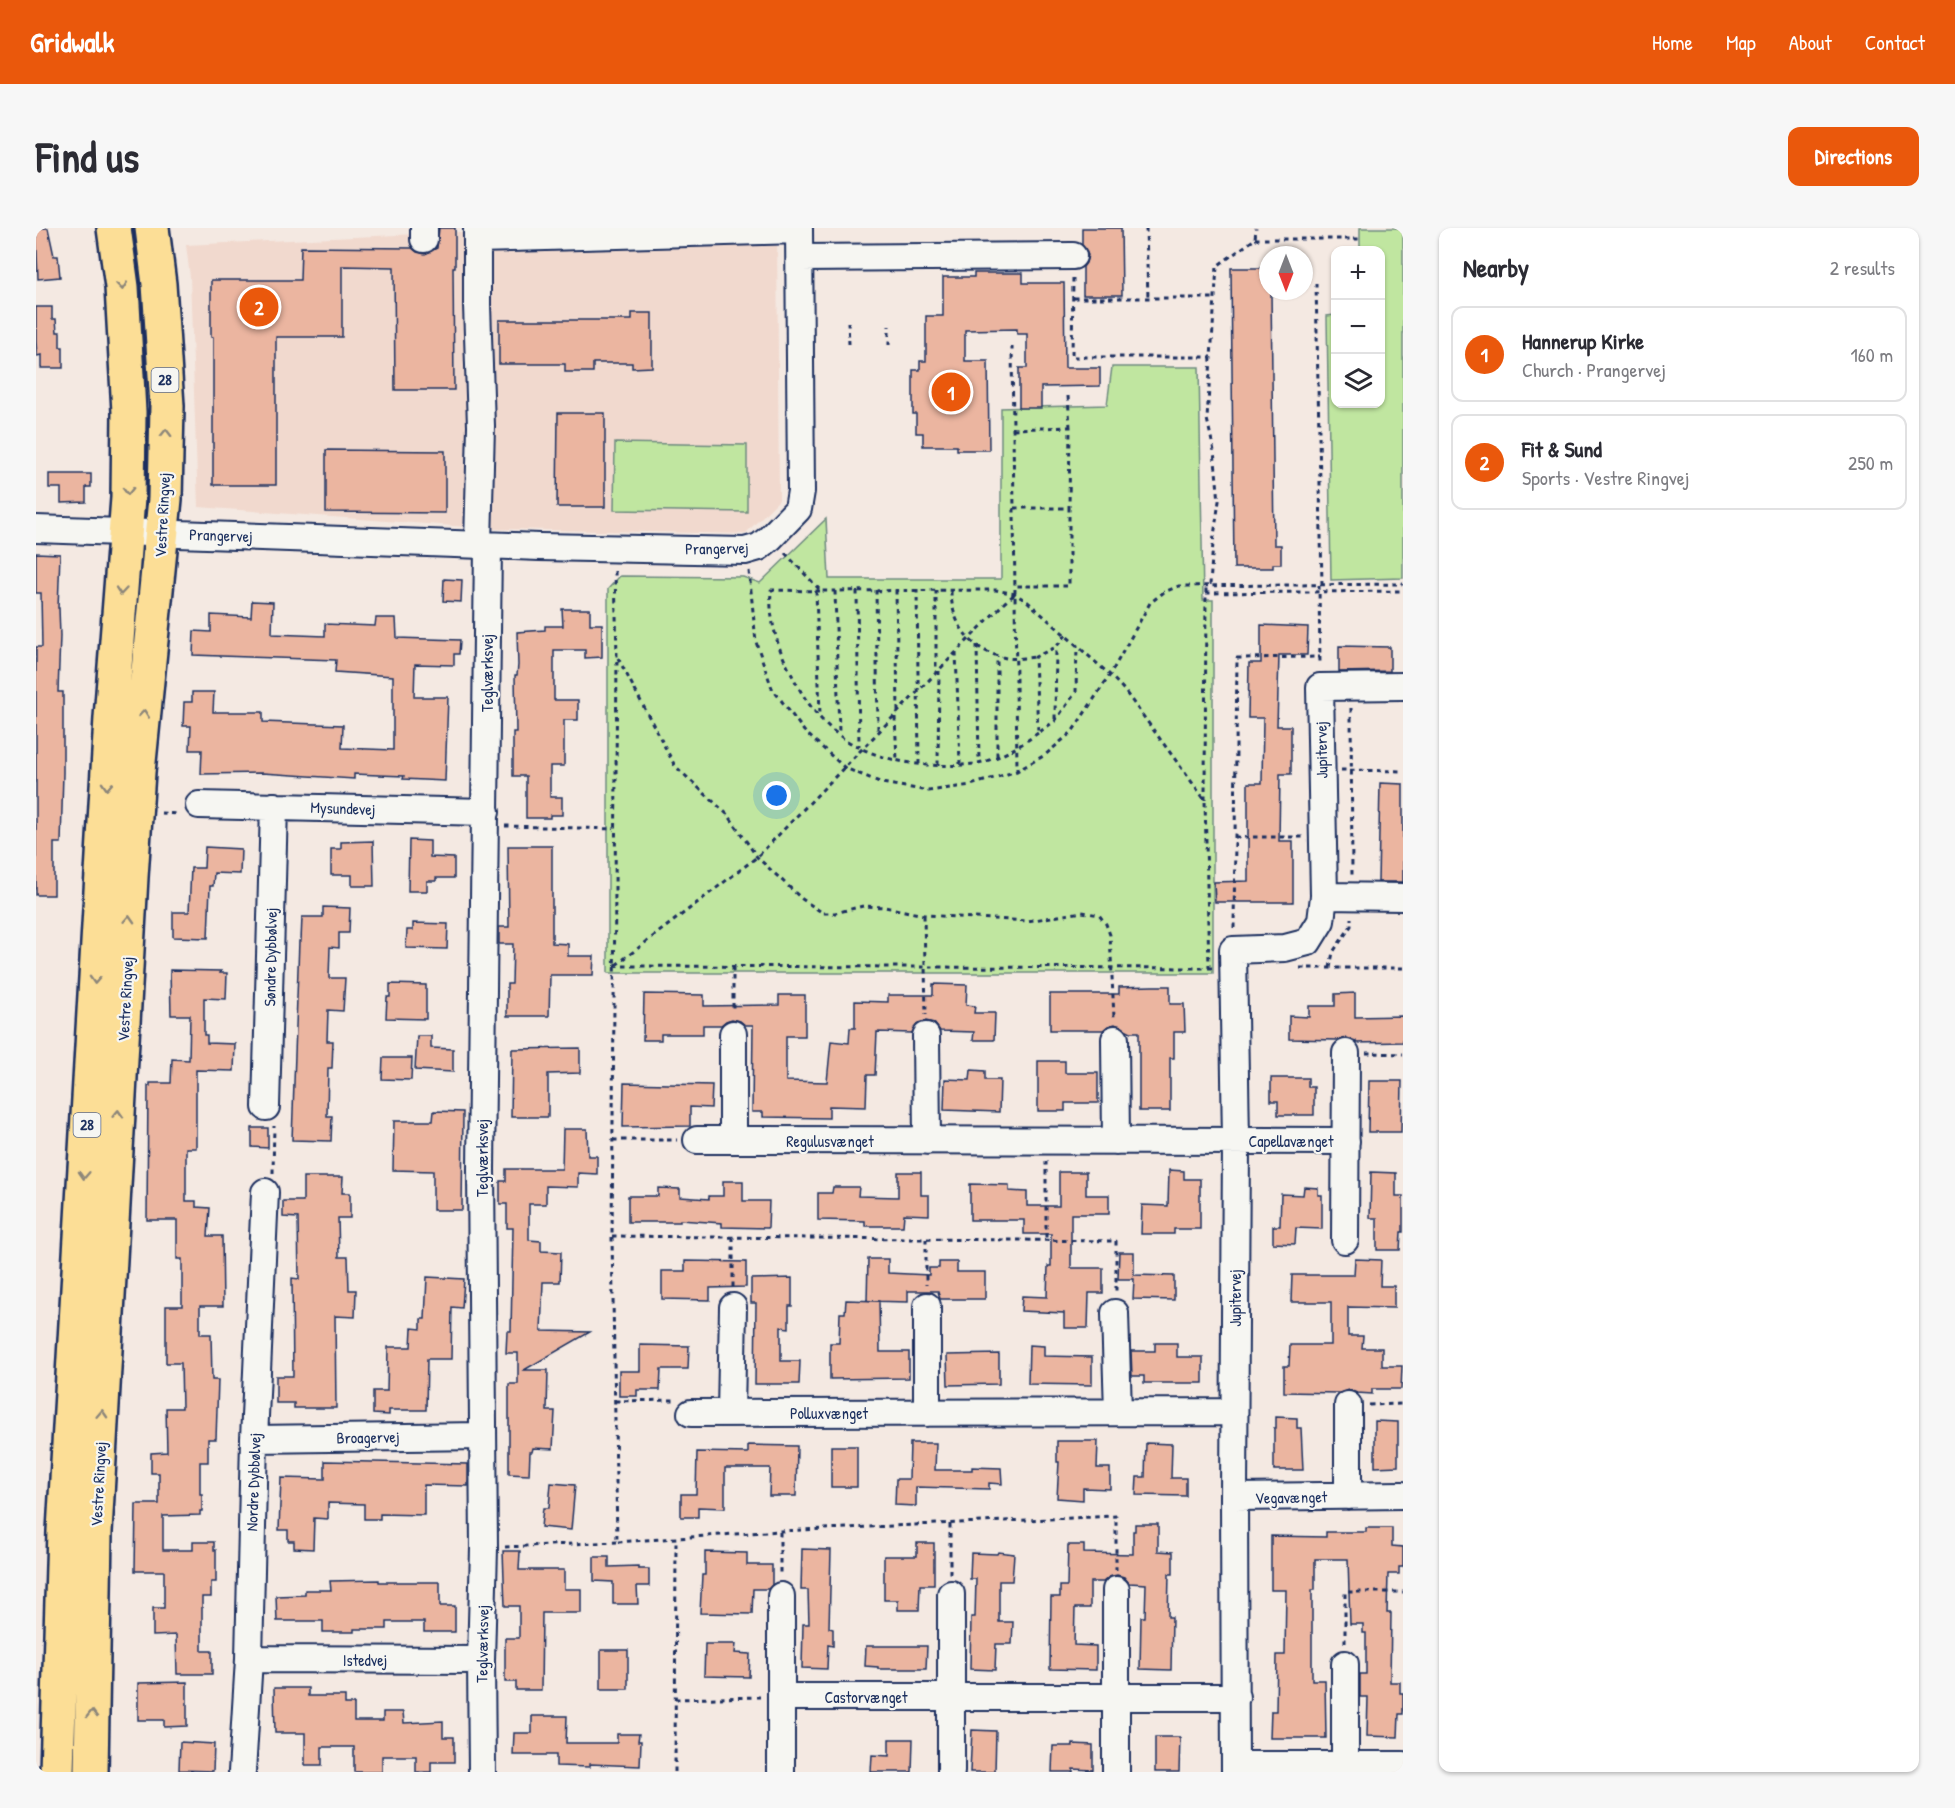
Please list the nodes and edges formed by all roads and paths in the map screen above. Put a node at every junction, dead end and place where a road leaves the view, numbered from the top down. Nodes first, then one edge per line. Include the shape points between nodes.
1 (114, 228) edge
2 (152, 228) edge
3 (1146, 228) edge
4 (1256, 228) edge
5 (799, 229) edge
6 (640, 231) edge
7 (477, 233) edge
8 (1255, 239) junction
9 (1360, 239) dead end
10 (1073, 256) joint
11 (800, 258) junction
12 (1316, 283) dead end
13 (1073, 298) junction
14 (1148, 298) junction
15 (1215, 298) junction
16 (848, 322) dead end
17 (889, 326) dead end
18 (849, 344) dead end
19 (889, 345) dead end
20 (1012, 346) dead end
21 (1211, 357) junction
22 (1068, 396) dead end
23 (1070, 427) junction
24 (1013, 429) junction
25 (1014, 508) junction
26 (1069, 508) junction
27 (36, 530) edge
28 (126, 533) junction
29 (163, 533) junction
30 (770, 538) junction
31 (483, 545) junction
32 (615, 548) junction
33 (745, 550) junction
34 (1403, 584) edge
35 (1321, 585) junction
36 (1016, 586) junction
37 (1208, 586) junction
38 (917, 589) junction
39 (876, 590) junction
40 (896, 590) junction
41 (936, 590) junction
42 (951, 590) junction
43 (816, 591) junction
44 (821, 591) junction
45 (836, 591) junction
46 (857, 591) junction
47 (1403, 591) edge
48 (1319, 592) junction
49 (1206, 593) junction
50 (1015, 594) junction
51 (1066, 635) junction
52 (969, 639) junction
53 (977, 645) junction
54 (1077, 645) junction
55 (1056, 647) junction
56 (956, 652) junction
57 (998, 656) junction
58 (617, 657) junction
59 (1035, 657) junction
60 (1320, 657) junction
61 (1016, 659) junction
62 (937, 672) junction
63 (1110, 675) junction
64 (1403, 686) edge
65 (1320, 687) junction
66 (1351, 687) junction
67 (918, 692) junction
68 (897, 714) junction
69 (820, 718) junction
70 (1055, 721) junction
71 (878, 733) junction
72 (1038, 733) junction
73 (839, 734) junction
74 (861, 748) junction
75 (1017, 748) junction
76 (997, 756) junction
77 (897, 760) junction
78 (979, 762) junction
79 (919, 764) junction
80 (960, 764) junction
81 (938, 765) junction
82 (845, 768) junction
83 (1322, 770) junction
84 (1351, 770) junction
85 (1017, 771) junction
86 (1403, 771) edge
87 (1205, 800) junction
88 (200, 805) dead end
89 (274, 806) junction
90 (486, 819) junction
91 (614, 829) junction
92 (1235, 837) junction
93 (1323, 837) junction
94 (757, 857) junction
95 (1324, 896) junction
96 (1352, 896) junction
97 (1403, 897) edge
98 (924, 915) junction
99 (1225, 962) junction
100 (614, 966) junction
101 (733, 967) junction
102 (925, 968) junction
103 (1113, 968) junction
104 (1298, 968) dead end
105 (1330, 968) junction
106 (1403, 968) edge
107 (733, 1035) joint
108 (926, 1036) joint
109 (1115, 1039) joint
110 (1346, 1053) joint
111 (1403, 1054) edge
112 (266, 1107) joint
113 (613, 1140) junction
114 (697, 1140) joint
115 (733, 1140) junction
116 (927, 1141) junction
117 (1046, 1141) junction
118 (1116, 1141) junction
119 (1236, 1141) junction
120 (1346, 1141) junction
121 (265, 1192) joint
122 (612, 1236) junction
123 (734, 1237) junction
124 (926, 1239) junction
125 (1046, 1240) junction
126 (1346, 1240) dead end
127 (927, 1306) joint
128 (733, 1307) joint
129 (1115, 1313) joint
130 (614, 1401) junction
131 (1403, 1404) edge
132 (1348, 1405) joint
133 (1118, 1412) junction
134 (1234, 1412) junction
135 (691, 1413) joint
136 (731, 1413) junction
137 (927, 1413) junction
138 (482, 1436) junction
139 (254, 1439) junction
140 (1403, 1495) edge
141 (1348, 1496) junction
142 (1234, 1497) junction
143 (950, 1524) junction
144 (780, 1531) junction
145 (676, 1538) junction
146 (617, 1542) junction
147 (484, 1548) junction
148 (1116, 1590) joint
149 (1403, 1592) edge
150 (951, 1594) joint
151 (781, 1596) joint
152 (249, 1659) junction
153 (481, 1660) junction
154 (1345, 1664) joint
155 (1236, 1696) junction
156 (781, 1697) junction
157 (951, 1697) junction
158 (1116, 1697) junction
159 (675, 1699) junction
160 (1345, 1765) junction
161 (1403, 1765) edge
162 (1235, 1768) edge
163 (57, 1772) edge
164 (91, 1772) edge
165 (243, 1772) edge
166 (482, 1772) edge
167 (675, 1772) edge
168 (781, 1772) edge
169 (951, 1772) edge
170 (1116, 1772) edge

1 -> 28 main road, Vestre Ringvej / 28 via 122,287 129,412
29 -> 2 main road, Vestre Ringvej / 28 via 167,406
3 - 14 path
4 - 8 path
5 - 6 street
5 - 11 street, Prangervej
6 - 7 street
7 - 31 street
8 - 9 path
8 - 15 path via 1217,266
10 - 11 street
10 - 13 path
11 - 30 street, Prangervej via 801,491 798,509
12 - 35 path
13 - 14 path
13 - 21 path via 1072,357
14 - 15 path
15 - 21 path
16 - 18 path
17 - 19 path
20 - 24 path
21 - 37 path via 1207,419 1219,501
22 - 23 path
23 - 24 path
23 - 26 path
24 - 25 path
25 - 26 path
25 - 36 path
26 - 36 path via 1069,586
27 - 28 street, Prangervej
28 - 29 street, Prangervej
28 -> 163 main road, Vestre Ringvej / 28 via 111,718 64,1519
29 - 31 street, Prangervej
164 -> 29 main road, Vestre Ringvej / 28 via 95,1532 131,889 138,772
30 - 33 street, Prangervej via 759,547
30 - 44 path
31 - 32 street, Prangervej
31 - 90 street, Teglværksvej
32 - 33 street, Prangervej
32 - 58 path
33 - 82 path via 756,642 772,688 804,731
34 - 35 path
35 - 37 path
35 - 48 path
36 - 50 path
37 - 49 path
37 - 63 path via 1179,586 1150,603
38 - 40 path
38 - 41 path
38 - 67 path
39 - 40 path
39 - 46 path
39 - 71 path
40 - 68 path
41 - 42 path
41 - 62 path
42 - 50 path
42 - 52 path via 951,606
43 - 44 path
43 - 69 path
43 - 69 path via 771,590 770,610 780,653 801,694
44 - 45 path
45 - 46 path
45 - 73 path
46 - 74 path
47 - 48 path
48 - 49 path
48 - 60 path
49 - 87 path
50 - 51 path
50 - 52 path
50 - 61 path
51 - 54 path
51 - 55 path
52 - 53 path
52 - 56 path
53 - 57 path
53 - 78 path
54 - 63 path
54 - 70 path via 1076,692
55 - 59 path
55 - 70 path
56 - 62 path
56 - 80 path
57 - 61 path
57 - 76 path
58 - 91 path
58 - 94 path via 675,766 729,816
59 - 61 path
59 - 72 path
60 - 65 path
60 - 92 path via 1237,658
61 - 75 path
62 - 67 path
62 - 81 path
63 - 85 path via 1072,732 1045,755
63 - 87 path
64 - 66 street
65 - 66 street
65 - 83 street, Jupitervej
66 - 84 path
67 - 68 path
67 - 79 path
68 - 71 path
68 - 77 path
69 - 73 path
70 - 72 path
71 - 74 path
72 - 75 path
73 - 74 path
74 - 77 path
74 - 82 path
75 - 76 path
75 - 85 path
76 - 78 path
77 - 79 path
78 - 80 path
79 - 81 path
80 - 81 path
82 - 85 path via 882,783 929,791 971,785
82 - 94 path
83 - 84 path
83 - 93 street, Jupitervej
84 - 86 path
84 - 96 path
87 - 99 path
88 - 89 street, Mysundevej
89 - 90 street, Mysundevej
89 - 112 street, Søndre Dybbølvej
90 - 91 path
90 - 138 street, Teglværksvej
91 - 100 path
92 - 93 path
92 - 99 path
93 - 95 street, Jupitervej
94 - 98 path via 802,899 824,913 863,906
94 - 100 path
95 - 96 street
95 - 99 street, Jupitervej via 1321,921 1308,942
96 - 97 street
96 - 105 path via 1351,926 1333,952
98 - 102 path
98 - 103 path via 1028,921 1082,912 1099,915 1110,935
99 - 103 path
99 - 119 street, Jupitervej
100 - 101 path
100 - 113 path
101 - 102 path
101 - 107 path
102 - 103 path
102 - 108 path
103 - 109 path
104 - 105 path
105 - 106 path
107 - 115 street
108 - 116 street
109 - 118 street
110 - 111 path
110 - 120 street, Capellavænget
112 - 121 path via 274,1107 273,1192
113 - 114 path
113 - 122 path
114 - 115 street, Regulusvænget
115 - 116 street, Regulusvænget
116 - 117 street, Regulusvænget
117 - 118 street, Regulusvænget
117 - 125 path
118 - 119 street, Regulusvænget
119 - 120 street, Capellavænget
119 - 134 street, Jupitervej
120 - 126 street, Capellavænget
121 - 139 street, Nordre Dybbølvej
122 - 123 path
122 - 130 path
123 - 124 path
123 - 128 path
124 - 125 path
124 - 127 path
125 - 129 path via 1116,1241
127 - 137 street
128 - 136 street
129 - 133 street
130 - 135 path via 685,1400
130 - 146 path
131 - 132 path
132 - 141 street, Vegavænget
133 - 134 street, Polluxvænget
133 - 137 street, Polluxvænget
134 - 142 street, Jupitervej
135 - 136 street, Polluxvænget
136 - 137 street, Polluxvænget
138 - 139 street, Broagervej
138 - 147 street, Teglværksvej
139 - 152 street, Nordre Dybbølvej
140 - 141 street, Vegavænget
141 - 142 street, Vegavænget
142 - 155 street, Jupitervej
143 - 144 path
143 - 148 path via 1116,1516
143 - 150 path
144 - 145 path
144 - 151 path
145 - 146 path
145 - 159 path
146 - 147 path
147 - 153 street, Teglværksvej
148 - 158 street
149 - 154 path via 1345,1592
150 - 157 street
151 - 156 street
152 - 153 street, Istedvej
152 - 165 street, Nordre Dybbølvej
153 - 166 street, Teglværksvej
154 - 160 street
155 - 158 street, Castorvænget
155 - 162 street, Jupitervej
156 - 157 street, Castorvænget
156 - 159 path
156 - 168 street
157 - 158 street, Castorvænget
157 - 169 street
158 - 170 street
159 - 167 path
160 - 161 street
160 - 162 street

